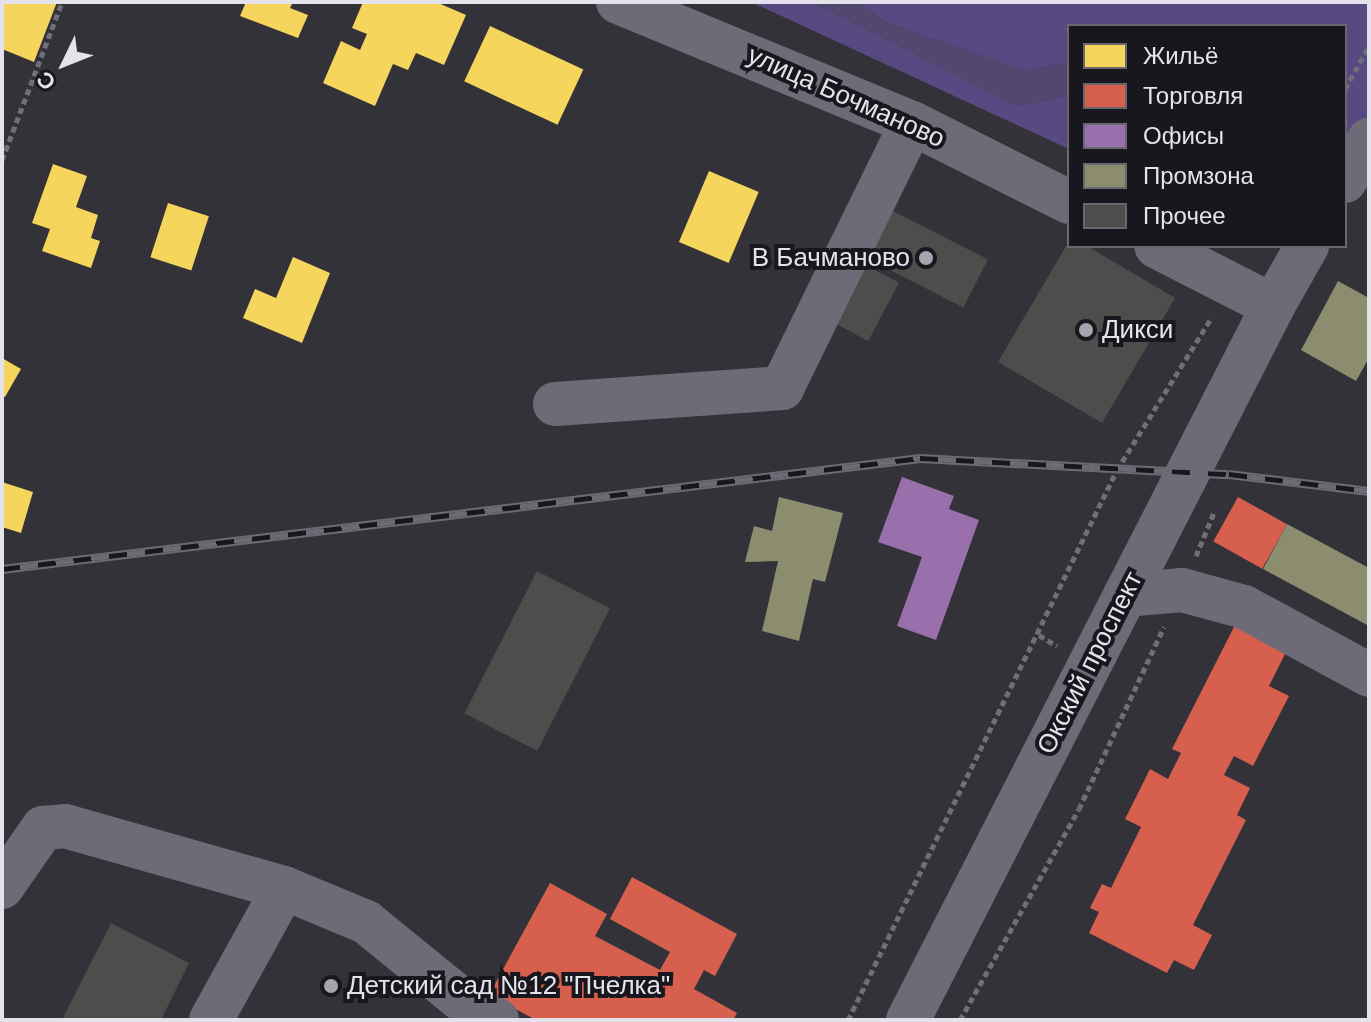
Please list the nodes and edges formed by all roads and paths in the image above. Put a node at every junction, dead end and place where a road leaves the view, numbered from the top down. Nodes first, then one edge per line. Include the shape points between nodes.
1 (62, 2) edge
2 (626, 3) edge
3 (1369, 46) edge
4 (1347, 85) edge
5 (912, 123) junction
6 (1369, 140) edge
7 (2, 160) edge
8 (1347, 178) edge
9 (1067, 201) edge
10 (1160, 248) edge
11 (1306, 248) edge
12 (1232, 285) junction
13 (1273, 306) junction
14 (555, 404) dead end
15 (1217, 503) dead end
16 (1182, 590) junction
17 (1125, 595) junction
18 (1369, 675) edge
19 (2, 887) edge
20 (284, 888) junction
21 (211, 1020) edge
22 (497, 1020) edge
23 (848, 1020) edge
24 (908, 1020) edge
25 (960, 1020) edge

1 - 7 path
2 - 5 main road, улица Бочманово
3 - 4 path
5 - 9 main road, улица Бочманово
5 - 14 street via 782,388
6 - 8 street
10 - 12 main road
11 - 13 street
12 - 13 main road
12 - 23 path via 1117,470
13 - 17 main road, Окский проспект
15 - 16 path
16 - 17 street
16 - 18 street via 1244,607
16 - 25 path via 1079,809
17 - 24 main road, Окский проспект
19 - 20 street via 43,828 65,826
20 - 21 street
20 - 22 street via 366,922 467,1004

